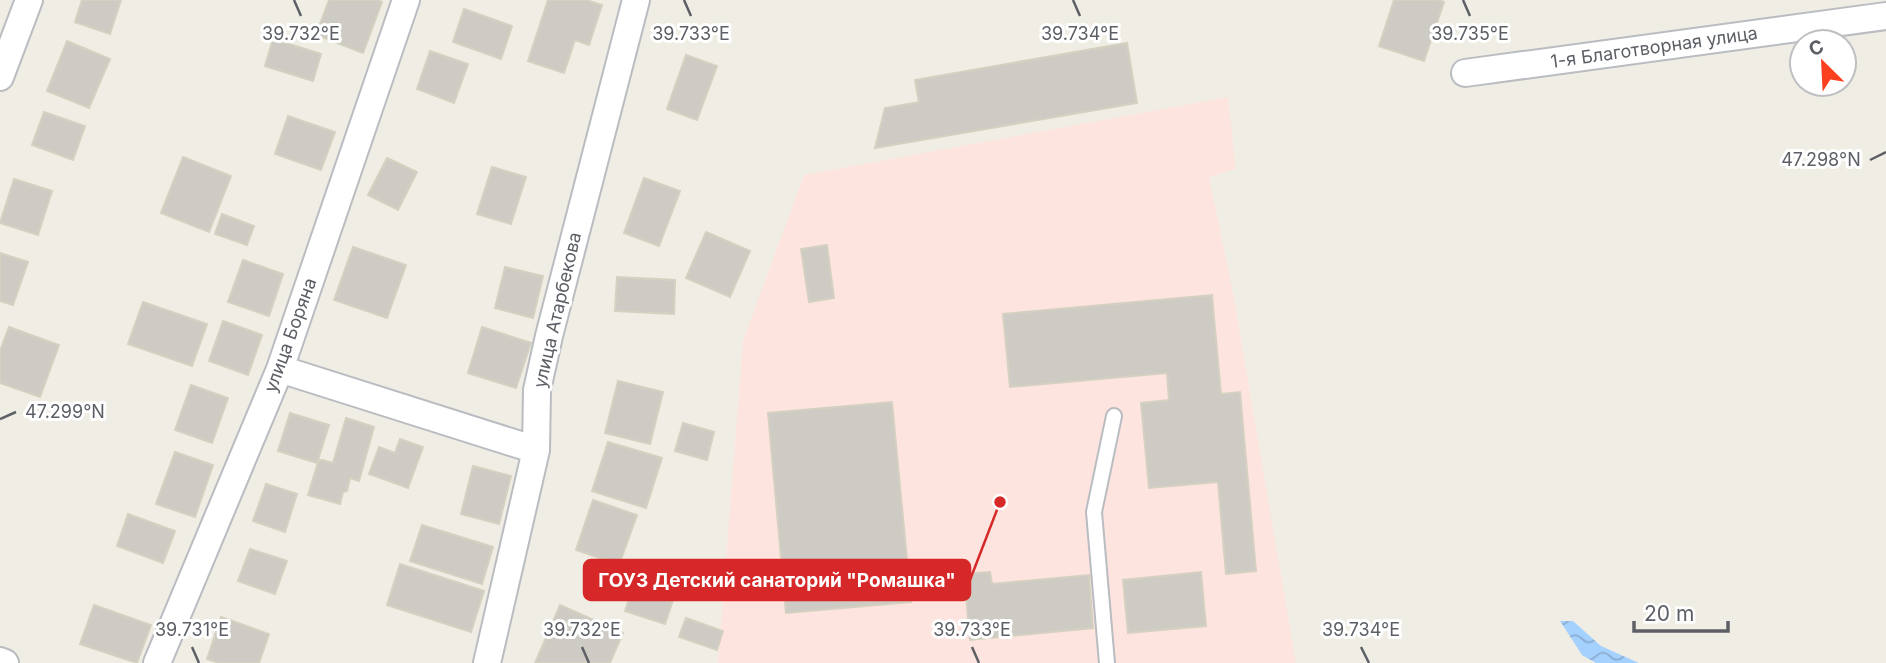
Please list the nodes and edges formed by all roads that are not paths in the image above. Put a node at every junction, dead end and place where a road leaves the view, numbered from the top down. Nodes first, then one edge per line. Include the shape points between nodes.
1 (29, 0) edge
2 (406, 0) edge
3 (636, 0) edge
4 (1886, 16) edge
5 (1465, 72) dead end
6 (0, 77) edge
7 (280, 369) junction
8 (1114, 416) dead end
9 (536, 450) junction
10 (0, 661) edge
11 (5, 663) edge
12 (157, 663) edge
13 (487, 663) edge
14 (1107, 663) edge

1 - 6 street
2 - 7 street, улица Боряна
3 - 9 street, улица Атарбекова via 537,390
4 - 5 street, 1-я Благотворная улица
7 - 9 street
7 - 12 street, улица Боряна
8 - 14 lane via 1094,512
9 - 13 street, улица Атарбекова
10 - 11 street

